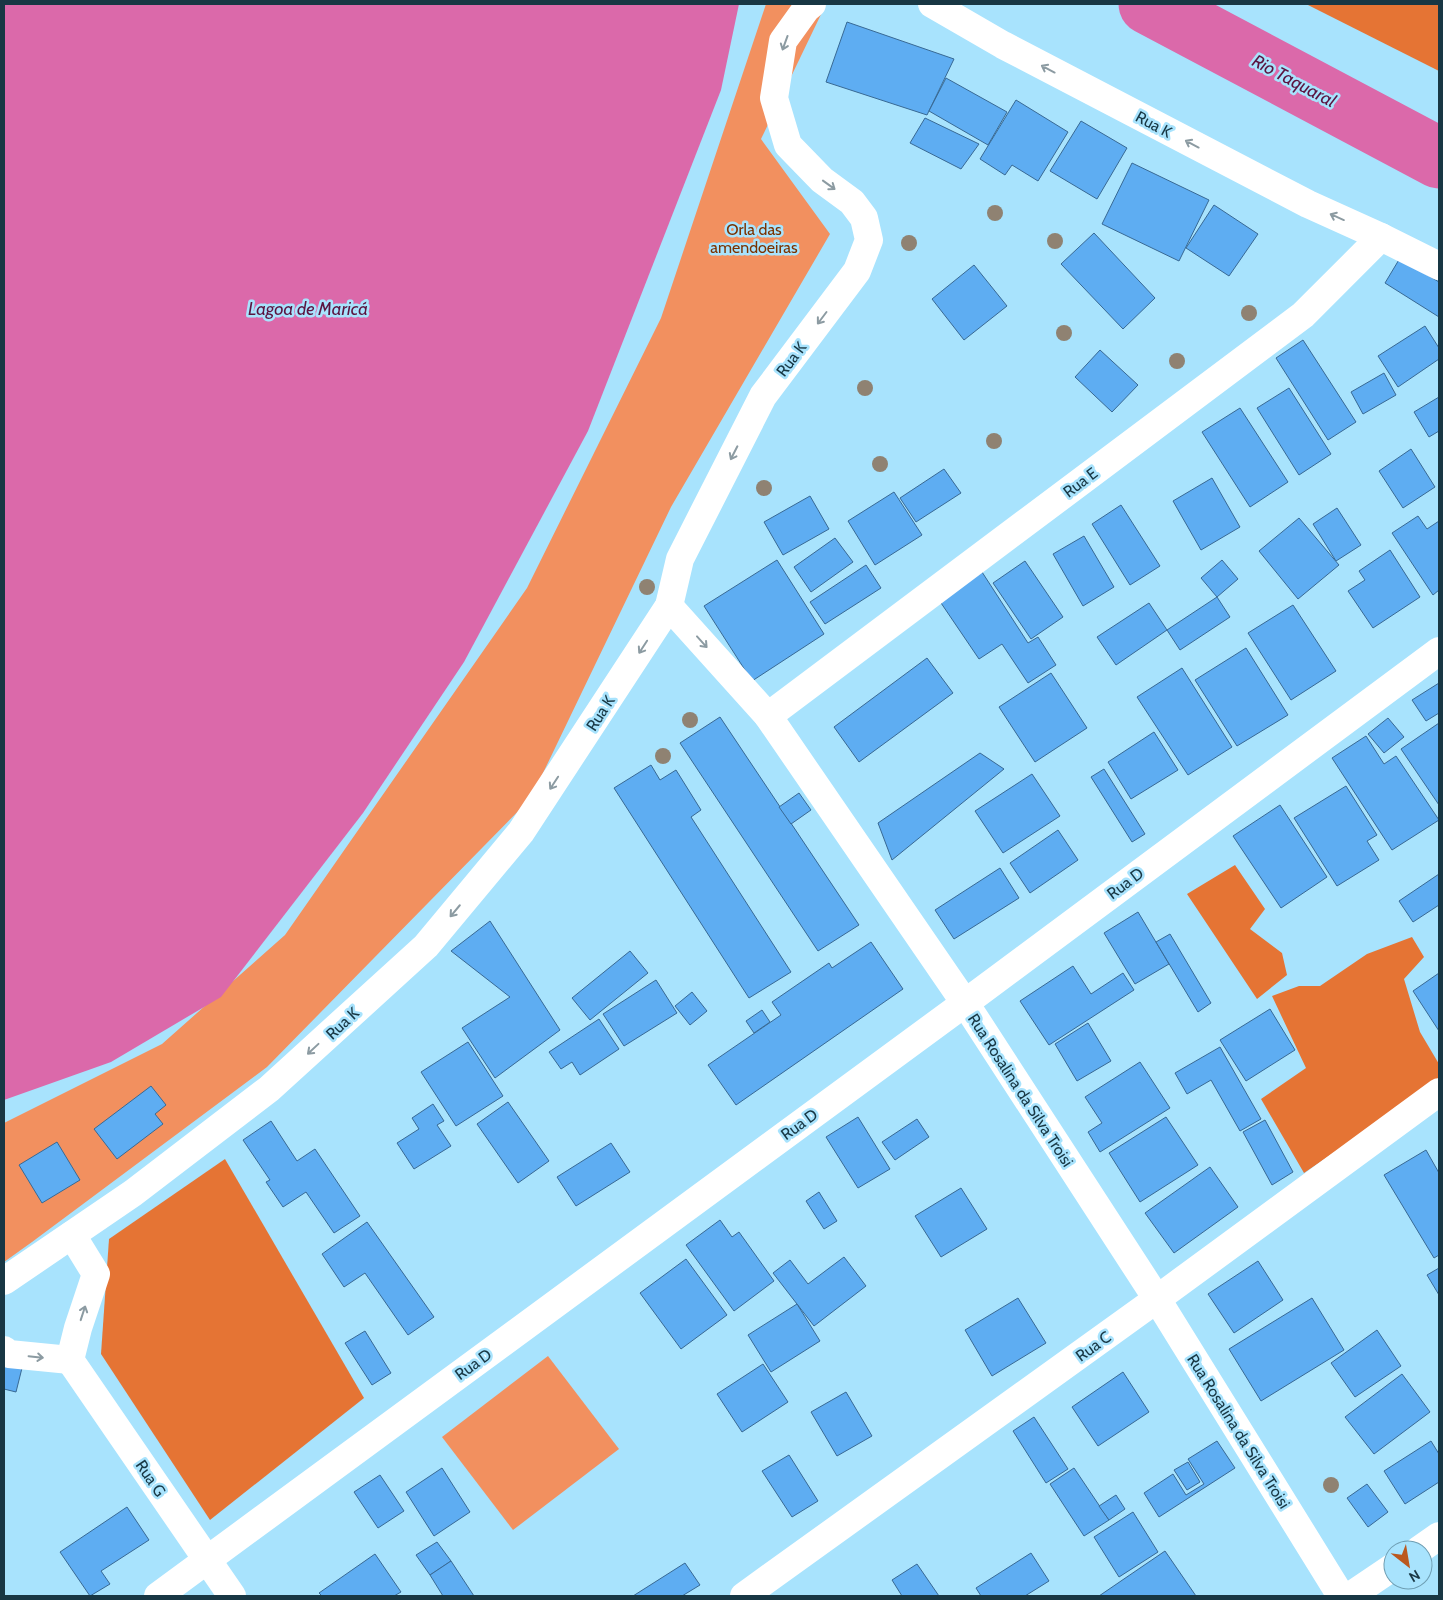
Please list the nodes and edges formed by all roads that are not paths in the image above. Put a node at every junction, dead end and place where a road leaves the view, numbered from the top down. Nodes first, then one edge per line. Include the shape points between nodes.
1 (812, 4) edge
2 (932, 4) edge
3 (1381, 237) junction
4 (1439, 266) edge
5 (669, 606) junction
6 (1439, 650) edge
7 (768, 716) junction
8 (965, 1003) junction
9 (1439, 1092) edge
10 (72, 1235) junction
11 (4, 1281) edge
12 (1157, 1299) junction
13 (4, 1350) edge
14 (70, 1360) junction
15 (207, 1560) junction
16 (1383, 1574) edge
17 (158, 1596) edge
18 (232, 1596) edge
19 (744, 1596) edge
20 (1341, 1596) edge
21 (1350, 1596) edge

1 -> 5 street, Rua K via 784,41 774,98 788,145 822,180 852,202 864,218 869,240 857,271 763,396 680,559
3 -> 2 street, Rua K via 1299,200 1003,45
3 - 4 street, Rua K
3 - 7 street, Rua E via 1303,315
5 -> 7 street, Rua Rosalina da Silva Troisi
5 -> 10 street, Rua K via 521,832 426,946 269,1090
6 - 8 street, Rua D
7 - 8 street, Rua Rosalina da Silva Troisi
8 - 12 street, Rua Rosalina da Silva Troisi
8 - 15 street, Rua D
9 - 12 street, Rua C
10 - 11 street, Rua K
14 -> 10 street via 96,1274
12 - 19 street, Rua C
12 - 20 street, Rua Rosalina da Silva Troisi
13 -> 14 street via 9,1354
14 - 15 street, Rua G
15 - 17 street, Rua D
15 - 18 street, Rua G
16 - 21 street

